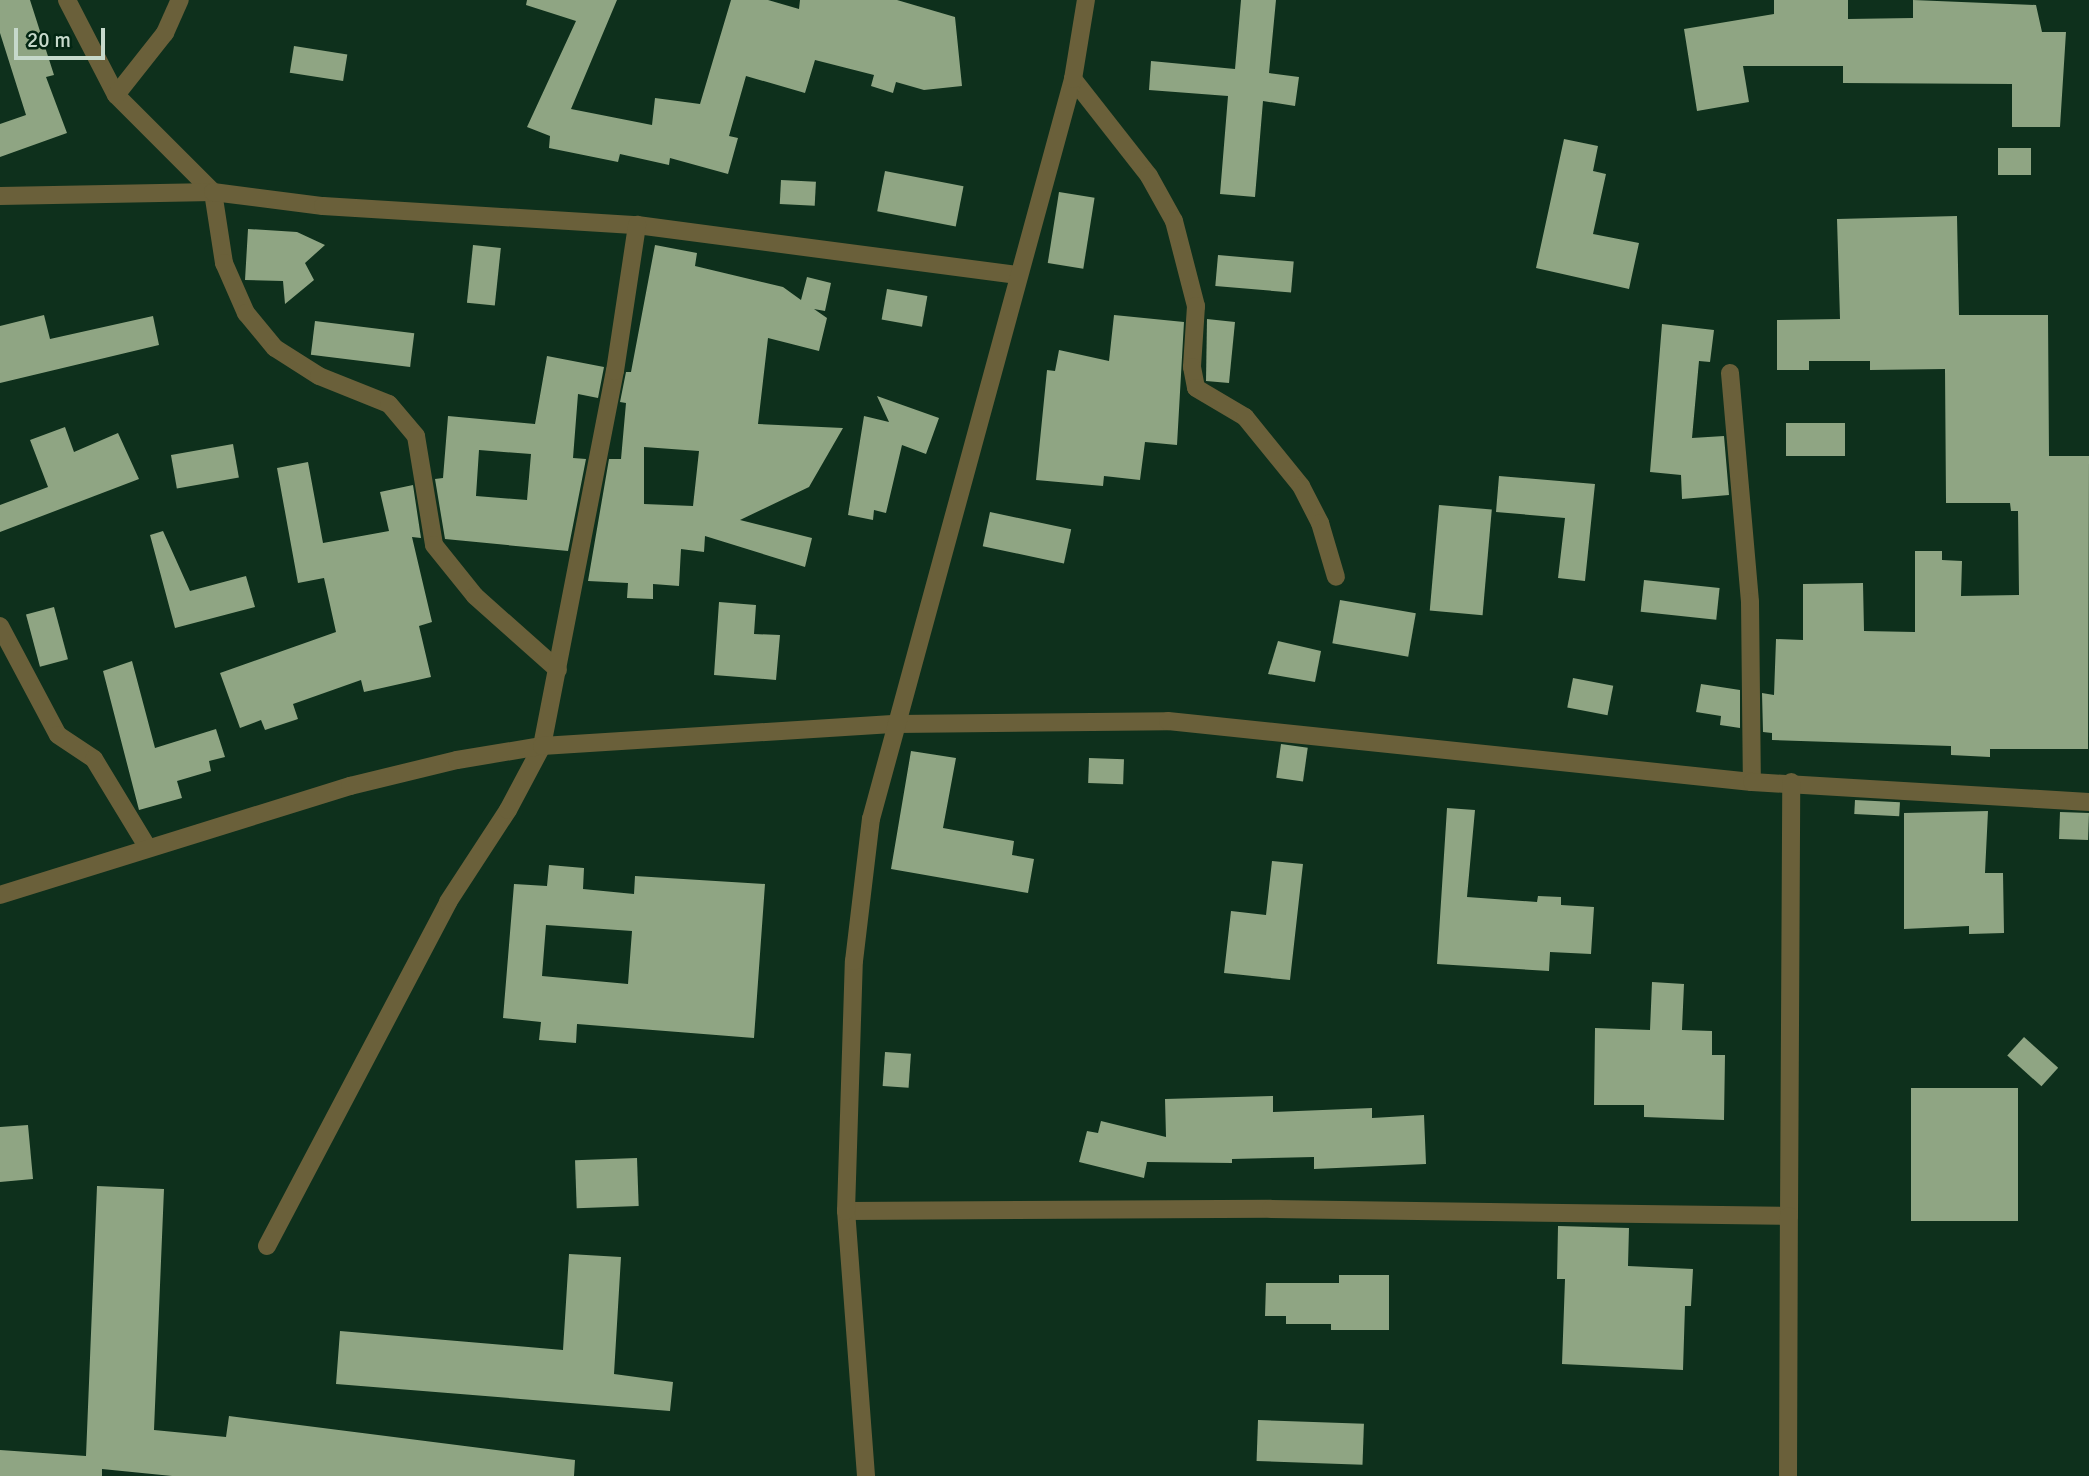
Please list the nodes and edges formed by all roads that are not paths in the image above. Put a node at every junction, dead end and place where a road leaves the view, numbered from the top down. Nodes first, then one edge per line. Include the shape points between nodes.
1 (67, 0) edge
2 (180, 0) edge
3 (1086, 0) edge
4 (1073, 79) junction
5 (116, 95) junction
6 (213, 192) junction
7 (0, 196) edge
8 (637, 225) junction
9 (1018, 275) junction
10 (1730, 373) dead end
11 (1336, 577) dead end
12 (0, 626) edge
13 (558, 670) junction
14 (896, 724) junction
15 (542, 746) junction
16 (1752, 782) junction
17 (1791, 782) junction
18 (2089, 802) edge
19 (148, 848) junction
20 (0, 895) edge
21 (846, 1211) junction
22 (1789, 1216) junction
23 (267, 1246) dead end
24 (866, 1476) edge
25 (1788, 1476) edge

1 - 5 street
2 - 5 street via 165,33
3 - 4 street
4 - 9 street
4 - 11 street via 1149,176 1174,222 1196,306 1192,367 1196,387 1245,417 1301,486 1320,523
5 - 6 street
6 - 7 street
6 - 8 street via 323,206
6 - 13 street via 224,263 246,313 275,348 318,376 389,404 416,436 434,545 475,596
8 - 9 street
8 - 13 street via 615,371
9 - 14 street
10 - 16 street via 1750,602
12 - 19 street via 58,735 94,759
13 - 15 street
14 - 15 street
14 - 16 street via 1168,721 1319,733
14 - 21 street via 871,819 854,961
15 - 19 street via 457,760 351,786
15 - 23 street via 508,810 448,902
16 - 17 street
17 - 18 street
17 - 22 street
19 - 20 street
21 - 22 street via 1285,1209
21 - 24 street
22 - 25 street

